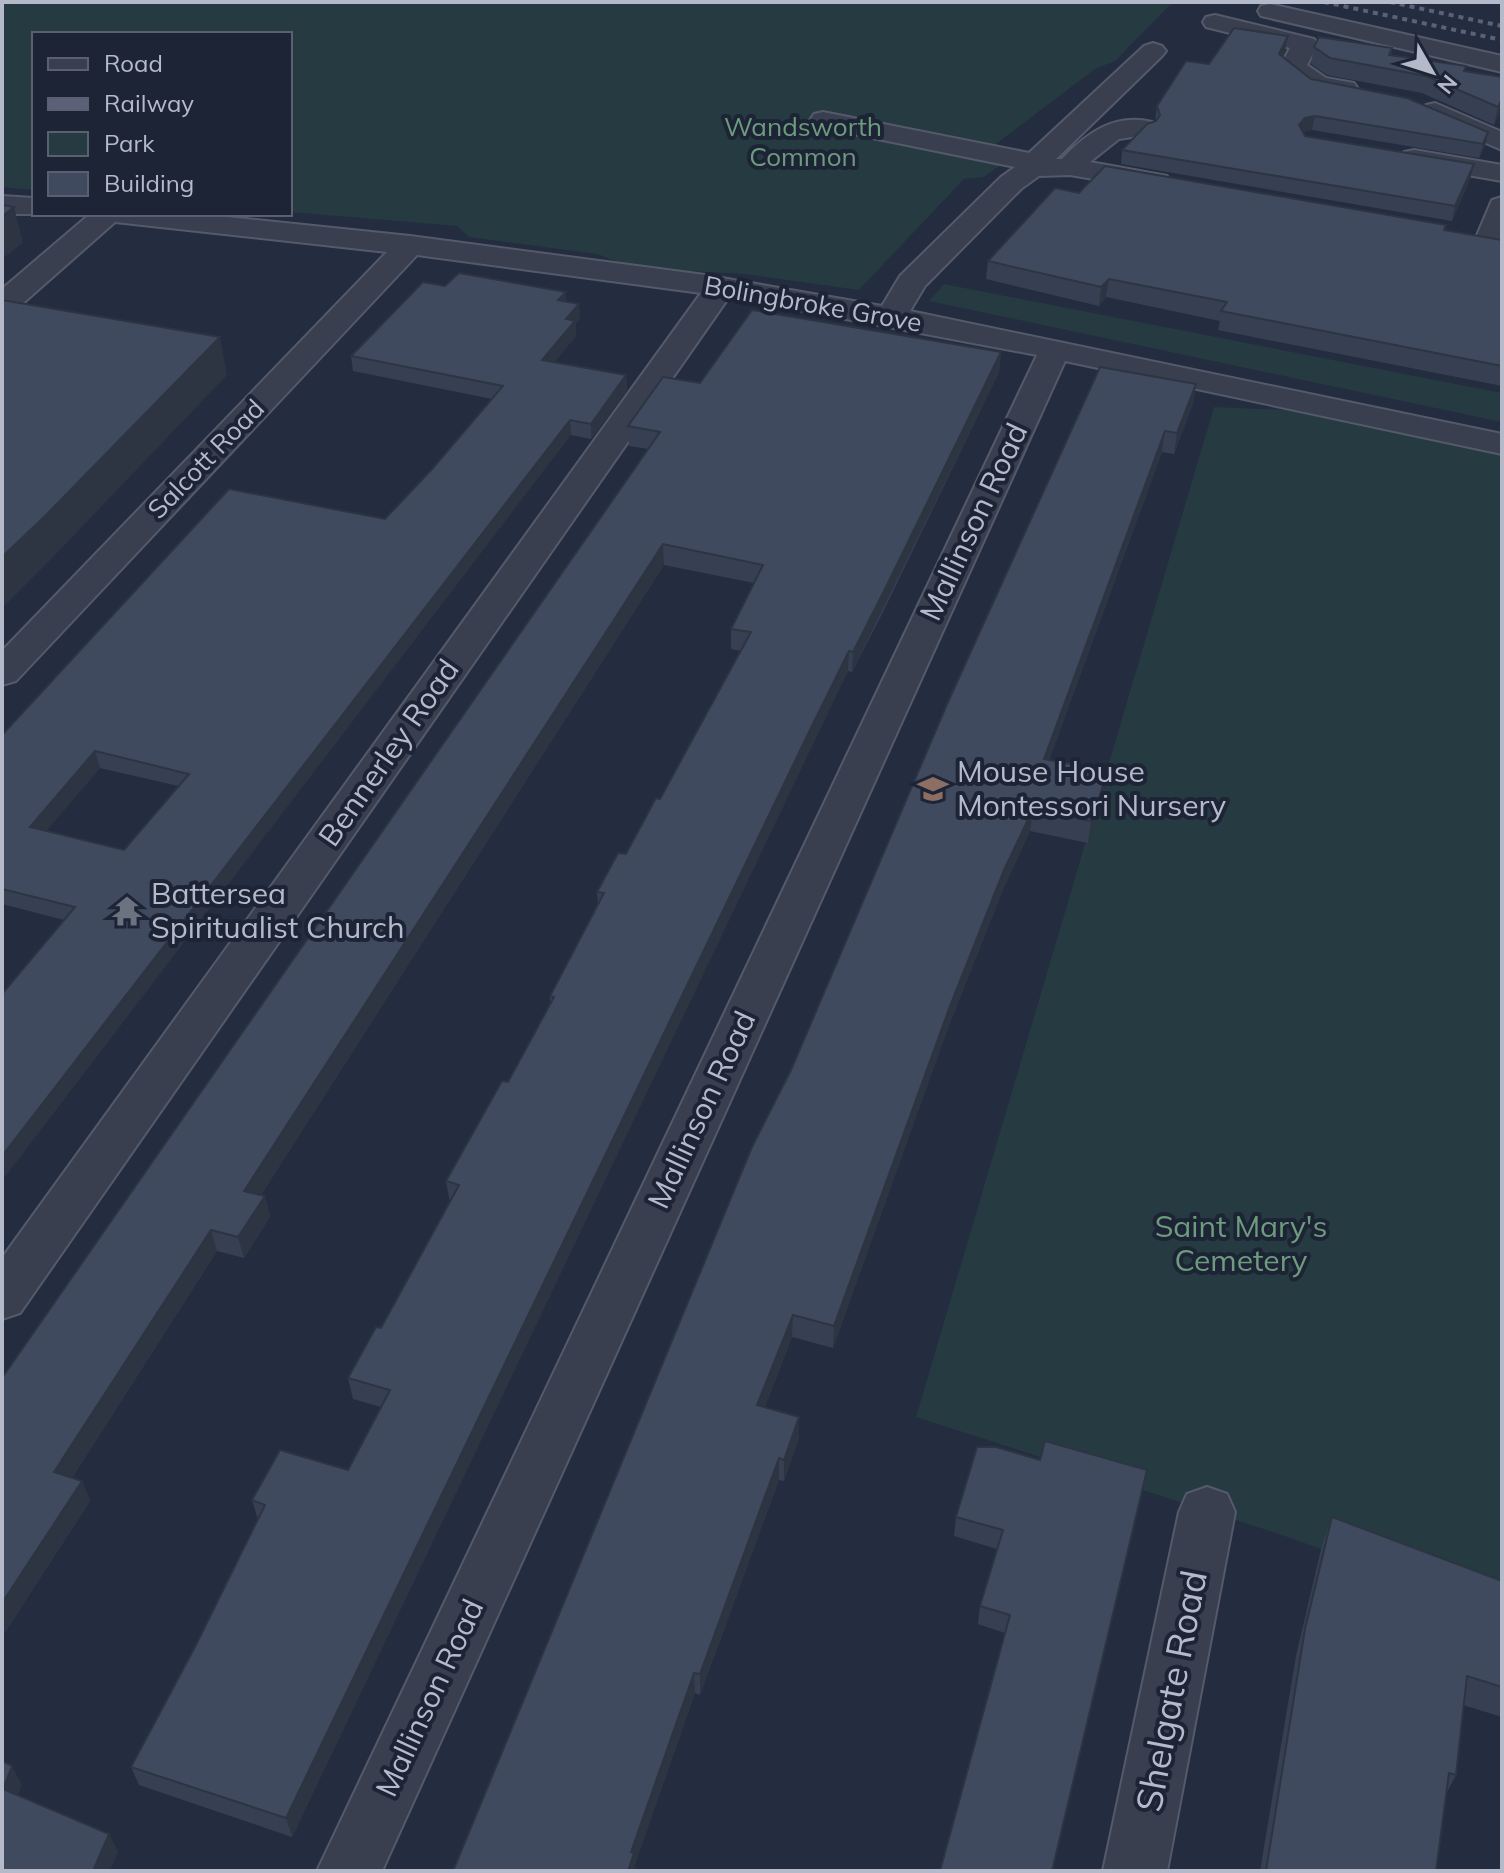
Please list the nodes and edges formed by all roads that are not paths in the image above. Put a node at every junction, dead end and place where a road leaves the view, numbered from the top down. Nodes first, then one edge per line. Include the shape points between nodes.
1 (1223, 12) edge
2 (1153, 51) dead end
3 (1502, 64) edge
4 (1374, 94) edge
5 (1412, 102) edge
6 (823, 120) dead end
7 (1142, 128) edge
8 (1502, 142) edge
9 (1389, 154) edge
10 (1055, 166) junction
11 (1502, 173) edge
12 (1183, 187) edge
13 (2, 205) edge
14 (1502, 206) edge
15 (32, 207) edge
16 (105, 216) edge
17 (135, 216) edge
18 (1459, 235) edge
19 (1496, 241) edge
20 (410, 245) junction
21 (721, 287) junction
22 (2, 305) edge
23 (889, 317) junction
24 (1057, 350) junction
25 (1502, 444) edge
26 (2, 673) edge
27 (2, 1298) edge
28 (1207, 1512) dead end
29 (349, 1871) edge
30 (1135, 1871) edge

1 - 3 street
1 - 4 street via 1305,44 1293,67 1318,84
2 - 10 street via 1043,153
5 - 8 street
6 - 10 street
7 - 10 street via 1112,130
9 - 11 street
10 - 12 street
10 - 23 street via 1024,171 921,272
13 - 15 street
14 - 19 street
16 - 22 street
17 - 20 street, Bolingbroke Grove
18 - 19 street
20 - 21 street, Bolingbroke Grove
20 - 26 street, Salcott Road
21 - 23 street, Bolingbroke Grove
21 - 27 street, Bennerley Road
23 - 24 street, Bolingbroke Grove
24 - 25 street, Bolingbroke Grove
24 - 29 street, Mallinson Road
28 - 30 street, Shelgate Road

